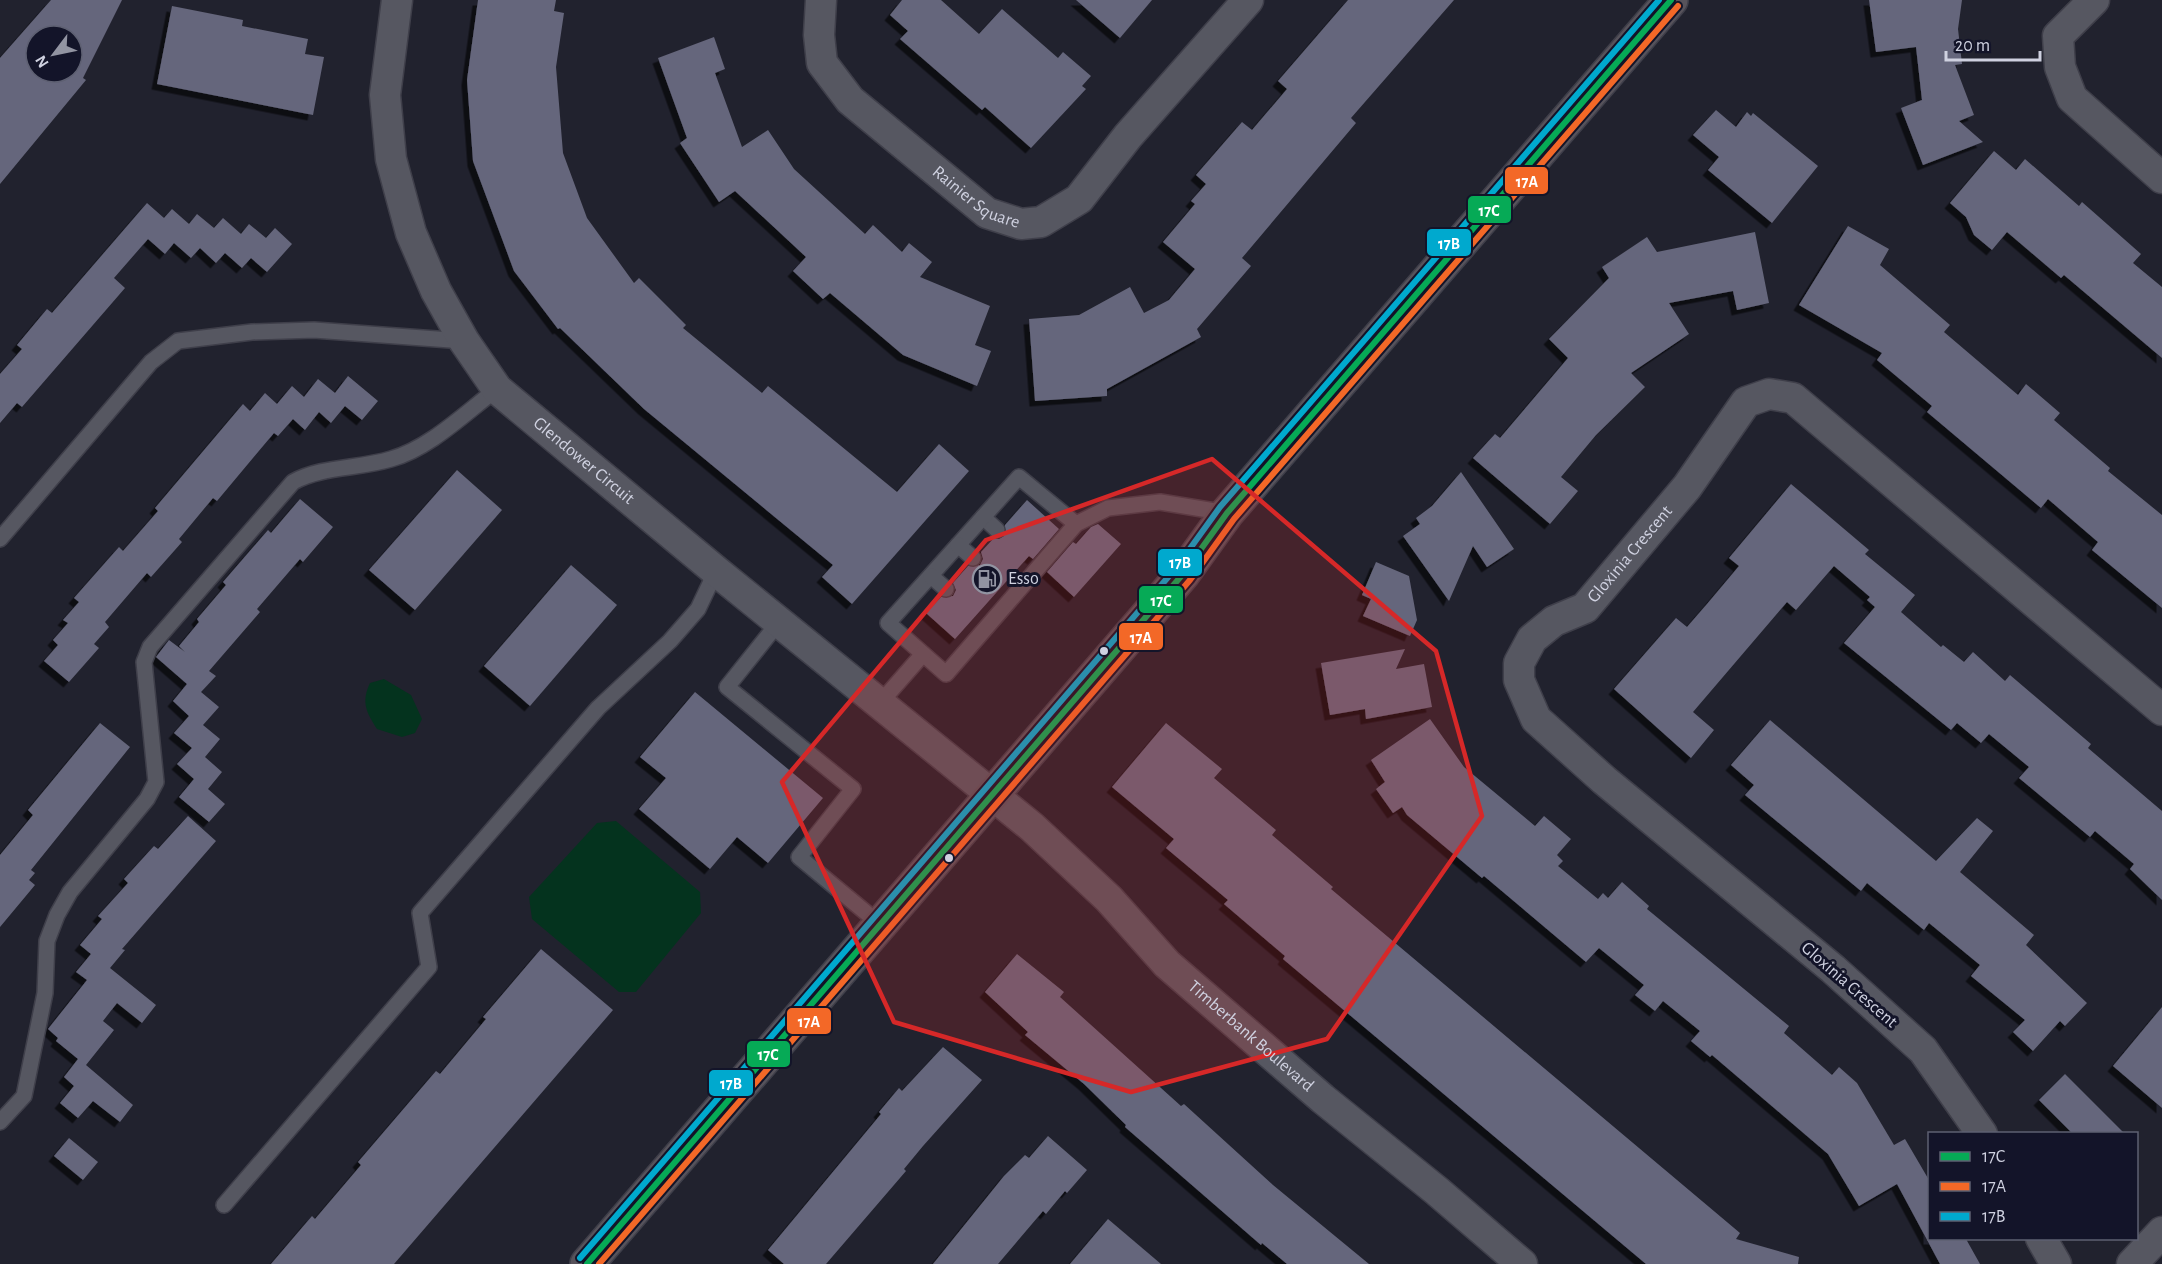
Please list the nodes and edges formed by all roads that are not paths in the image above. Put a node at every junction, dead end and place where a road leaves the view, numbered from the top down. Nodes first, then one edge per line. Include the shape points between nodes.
1 (397, 0) edge
2 (821, 0) edge
3 (1248, 0) edge
4 (1671, 0) edge
5 (2094, 0) edge
6 (2162, 178) edge
7 (464, 341) junction
8 (497, 388) junction
9 (1227, 513) junction
10 (983, 518) junction
11 (1076, 524) junction
12 (997, 530) dead end
13 (0, 539) edge
14 (958, 545) junction
15 (973, 558) dead end
16 (716, 571) junction
17 (931, 576) junction
18 (946, 590) dead end
19 (779, 622) junction
20 (923, 654) junction
21 (880, 703) junction
22 (2162, 710) edge
23 (993, 795) junction
24 (881, 925) junction
25 (0, 1122) edge
26 (1981, 1132) edge
27 (224, 1205) dead end
28 (2162, 1232) edge
29 (2042, 1240) edge
30 (587, 1264) edge
31 (1522, 1264) edge
32 (2056, 1264) edge
33 (2132, 1264) edge

1 - 7 street, Glendower Circuit via 385,95 391,159 411,233 436,291
2 - 3 street, Rainier Square via 822,63 850,100 987,213 1021,224 1041,222 1078,199
4 - 9 main road
5 - 6 street via 2058,36 2060,67 2072,98
7 - 8 street, Glendower Circuit
7 - 13 lane via 314,330 252,332 178,341 151,362
8 - 16 street, Glendower Circuit
8 - 25 lane via 415,450 390,460 308,474 293,483 150,647 144,662 156,782 147,799 70,892 57,915 47,941 45,993 24,1096
9 - 11 lane via 1160,502 1108,508
9 - 23 main road via 1183,574
10 - 11 lane via 1018,477
10 - 12 lane
10 - 14 lane
11 - 20 lane via 1033,562 981,621 946,674
14 - 15 lane
14 - 17 lane
16 - 19 street, Glendower Circuit
16 - 27 lane via 698,609 598,708 420,913 429,967
17 - 18 lane
17 - 20 lane via 888,623
19 - 21 street, Glendower Circuit
19 - 24 lane via 727,687 854,789 799,857
20 - 21 lane
21 - 23 street, Glendower Circuit
22 - 26 street, Gloxinia Crescent via 1792,398 1769,394 1746,402 1688,487 1585,608 1554,621 1532,639 1519,663 1519,680 1536,719 1833,969 1923,1050
23 - 24 main road
23 - 31 street, Timberbank Boulevard via 1109,899 1167,964
24 - 30 main road
28 - 33 street
29 - 32 street

